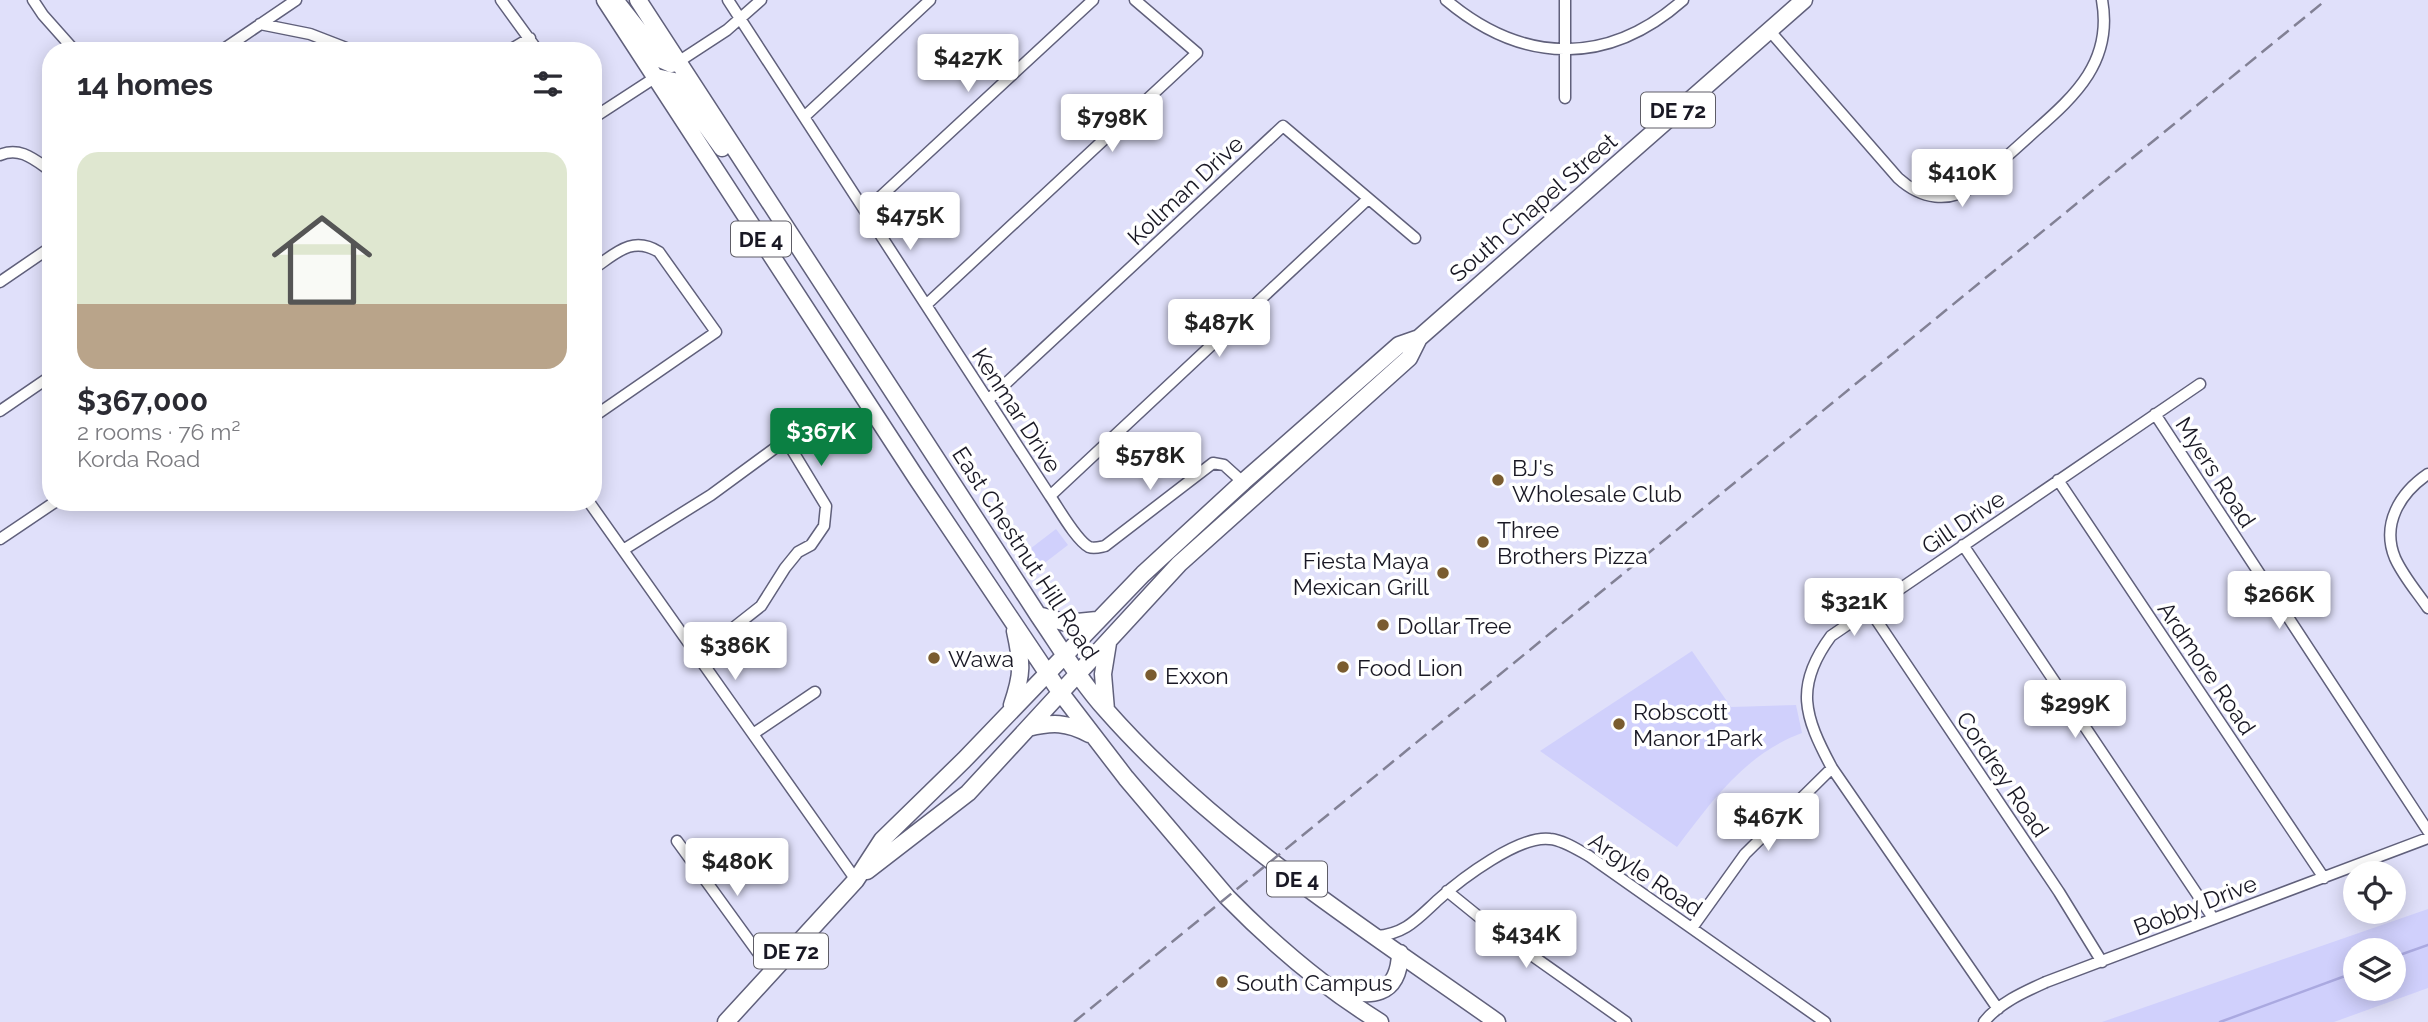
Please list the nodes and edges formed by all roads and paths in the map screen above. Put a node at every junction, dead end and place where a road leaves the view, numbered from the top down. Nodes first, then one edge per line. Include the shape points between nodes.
1 (33, 0) edge
2 (296, 0) edge
3 (501, 0) edge
4 (605, 0) edge
5 (615, 0) edge
6 (638, 0) edge
7 (728, 0) edge
8 (761, 0) edge
9 (930, 0) edge
10 (1093, 0) edge
11 (1135, 0) edge
12 (1446, 0) edge
13 (1565, 0) edge
14 (1684, 0) edge
15 (1804, 0) edge
16 (2102, 0) edge
17 (740, 19) junction
18 (260, 24) junction
19 (1769, 30) junction
20 (530, 38) junction
21 (67, 42) edge
22 (234, 42) edge
23 (331, 42) edge
24 (523, 42) edge
25 (532, 42) edge
26 (1564, 49) junction
27 (678, 62) junction
28 (656, 77) junction
29 (1565, 98) dead end
30 (602, 112) edge
31 (804, 117) junction
32 (0, 155) edge
33 (42, 165) edge
34 (761, 191) junction
35 (1368, 199) junction
36 (865, 211) junction
37 (1415, 238) dead end
38 (42, 253) edge
39 (602, 263) edge
40 (0, 282) edge
41 (926, 305) junction
42 (1419, 338) junction
43 (42, 382) edge
44 (2200, 384) dead end
45 (988, 400) junction
46 (0, 411) edge
47 (602, 411) edge
48 (2155, 414) junction
49 (2428, 474) edge
50 (2059, 480) junction
51 (1243, 482) junction
52 (1256, 494) junction
53 (1050, 496) junction
54 (42, 511) edge
55 (595, 511) edge
56 (0, 539) edge
57 (1963, 545) junction
58 (623, 550) junction
59 (2428, 608) edge
60 (1869, 609) junction
61 (1038, 615) junction
62 (1097, 620) junction
63 (1014, 622) junction
64 (1109, 639) junction
65 (693, 650) junction
66 (1065, 653) junction
67 (1047, 672) junction
68 (1078, 673) junction
69 (816, 692) dead end
70 (1060, 692) junction
71 (1011, 710) junction
72 (1105, 710) junction
73 (1028, 727) junction
74 (753, 734) junction
75 (1093, 736) junction
76 (1832, 768) junction
77 (2428, 831) edge
78 (2428, 838) edge
79 (677, 841) dead end
80 (2324, 878) junction
81 (856, 880) junction
82 (1447, 891) junction
83 (2213, 918) junction
84 (1692, 928) junction
85 (1407, 929) junction
86 (1376, 936) junction
87 (1400, 953) junction
88 (2102, 962) junction
89 (772, 972) junction
90 (1317, 979) junction
91 (1998, 1009) junction
92 (726, 1022) edge
93 (1380, 1022) edge
94 (1497, 1022) edge
95 (1626, 1022) edge
96 (1825, 1022) edge
97 (1984, 1022) edge

1 - 21 street
2 - 18 street
3 - 20 street
4 - 28 main road, East Chestnut Hill Road / DE 4
5 - 27 main road via 662,60
6 - 27 main road, East Chestnut Hill Road / DE 4
7 - 17 street, Kenmar Drive
8 - 17 street
9 - 31 street
10 - 36 street
11 - 41 street via 1197,53
12 - 26 street via 1500,36 1526,45
13 - 26 street
14 - 26 street via 1630,35 1592,47
15 - 19 main road, South Chapel Street / DE 72
16 - 19 street via 2099,49 2083,85 1975,185 1950,197 1928,196 1907,186
17 - 27 street
17 - 31 street, Kenmar Drive
18 - 22 street
18 - 23 street
19 - 42 main road, South Chapel Street / DE 72
20 - 24 street
20 - 25 street
26 - 29 street
27 - 34 main road, East Chestnut Hill Road / DE 4
28 - 30 street
28 - 34 main road via 674,81 730,158
28 - 63 main road, East Chestnut Hill Road / DE 4 via 916,480
31 - 36 street, Kenmar Drive
32 - 33 street via 22,152
34 - 61 main road, East Chestnut Hill Road / DE 4
35 - 37 street, Kollman Drive
35 - 45 street, Kollman Drive via 1283,127
35 - 53 street
36 - 41 street, Kenmar Drive
38 - 40 street
39 - 47 street via 629,245 659,252 716,332
41 - 45 street, Kenmar Drive
42 - 51 main road, South Chapel Street / DE 72 via 1399,345
42 - 52 main road, South Chapel Street / DE 72 via 1409,358
43 - 46 street
44 - 48 street, Gill Drive
45 - 53 street, Kenmar Drive
48 - 50 street, Gill Drive
48 - 77 street, Myers Road
49 - 59 street via 2400,499 2390,534 2403,574
50 - 57 street, Gill Drive
50 - 80 street, Ardmore Road
51 - 52 street, Kenmar Drive
51 - 53 street, Kenmar Drive via 1224,465 1206,466 1115,540 1097,548 1080,539
51 - 62 main road, South Chapel Street / DE 72
52 - 64 main road, South Chapel Street / DE 72 via 1179,564
54 - 56 street
55 - 58 street
57 - 60 street, Gill Drive
57 - 83 street
58 - 65 street
58 - 65 street via 711,495 786,440 826,506 824,526 785,568 761,606 728,632
60 - 76 street, Gill Drive via 1831,636 1810,671 1808,715
60 - 88 street, Cordrey Road
61 - 62 main road via 1067,623
61 - 66 main road, East Chestnut Hill Road / DE 4
62 - 66 main road, South Chapel Street / DE 72
63 - 67 main road, East Chestnut Hill Road / DE 4
63 - 71 main road via 1022,666
64 - 68 main road, South Chapel Street / DE 72
64 - 72 main road via 1102,674
65 - 74 street
66 - 67 main road, South Chapel Street / DE 72
66 - 68 main road, East Chestnut Hill Road / DE 4
67 - 70 main road, East Chestnut Hill Road / DE 4
67 - 71 main road, South Chapel Street / DE 72
68 - 70 main road, South Chapel Street / DE 72
68 - 72 main road, East Chestnut Hill Road / DE 4
69 - 74 street
70 - 73 main road, South Chapel Street / DE 72
70 - 75 main road, East Chestnut Hill Road / DE 4
71 - 81 main road, South Chapel Street / DE 72 via 882,840
72 - 86 main road, East Chestnut Hill Road / DE 4 via 1197,800
73 - 75 main road via 1057,722
73 - 81 main road, South Chapel Street / DE 72 via 968,793
74 - 81 street
75 - 90 main road, East Chestnut Hill Road / DE 4 via 1227,897
76 - 84 street via 1745,854
76 - 91 street, Gill Drive
78 - 80 street, Bobby Drive
79 - 89 street
80 - 83 street, Bobby Drive
81 - 89 main road, South Chapel Street / DE 72
82 - 84 street, Argyle Road via 1514,846 1551,839 1589,856
82 - 85 street, Argyle Road
82 - 95 street
83 - 88 street, Bobby Drive
84 - 96 street, Argyle Road
85 - 86 street
85 - 87 street
86 - 87 main road, East Chestnut Hill Road / DE 4
87 - 90 main road via 1399,974 1382,990 1350,992
87 - 94 main road, East Chestnut Hill Road / DE 4
88 - 91 street, Bobby Drive via 2021,993
89 - 92 main road, South Chapel Street / DE 72
90 - 93 main road, East Chestnut Hill Road / DE 4
91 - 97 street, Bobby Drive

